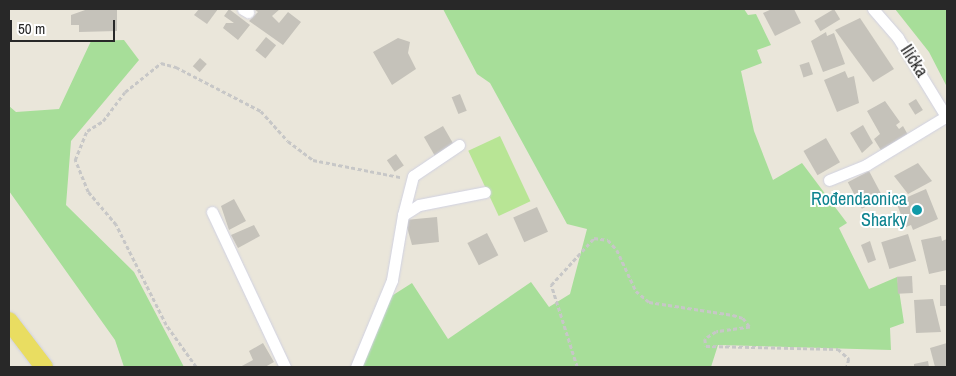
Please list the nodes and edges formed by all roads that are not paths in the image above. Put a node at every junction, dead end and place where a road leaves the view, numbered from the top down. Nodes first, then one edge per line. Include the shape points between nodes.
1 (873, 9) edge
2 (947, 117) edge
3 (459, 145) dead end
4 (829, 180) dead end
5 (485, 192) dead end
6 (212, 212) dead end
7 (403, 215) junction
8 (9, 321) edge
9 (44, 367) edge
10 (285, 367) edge
11 (356, 367) edge

1 - 2 street, Ilićka via 898,38
2 - 4 street via 866,165
3 - 7 street via 411,181
5 - 7 street via 419,205
6 - 10 street
7 - 11 street via 392,280
8 - 9 main road

